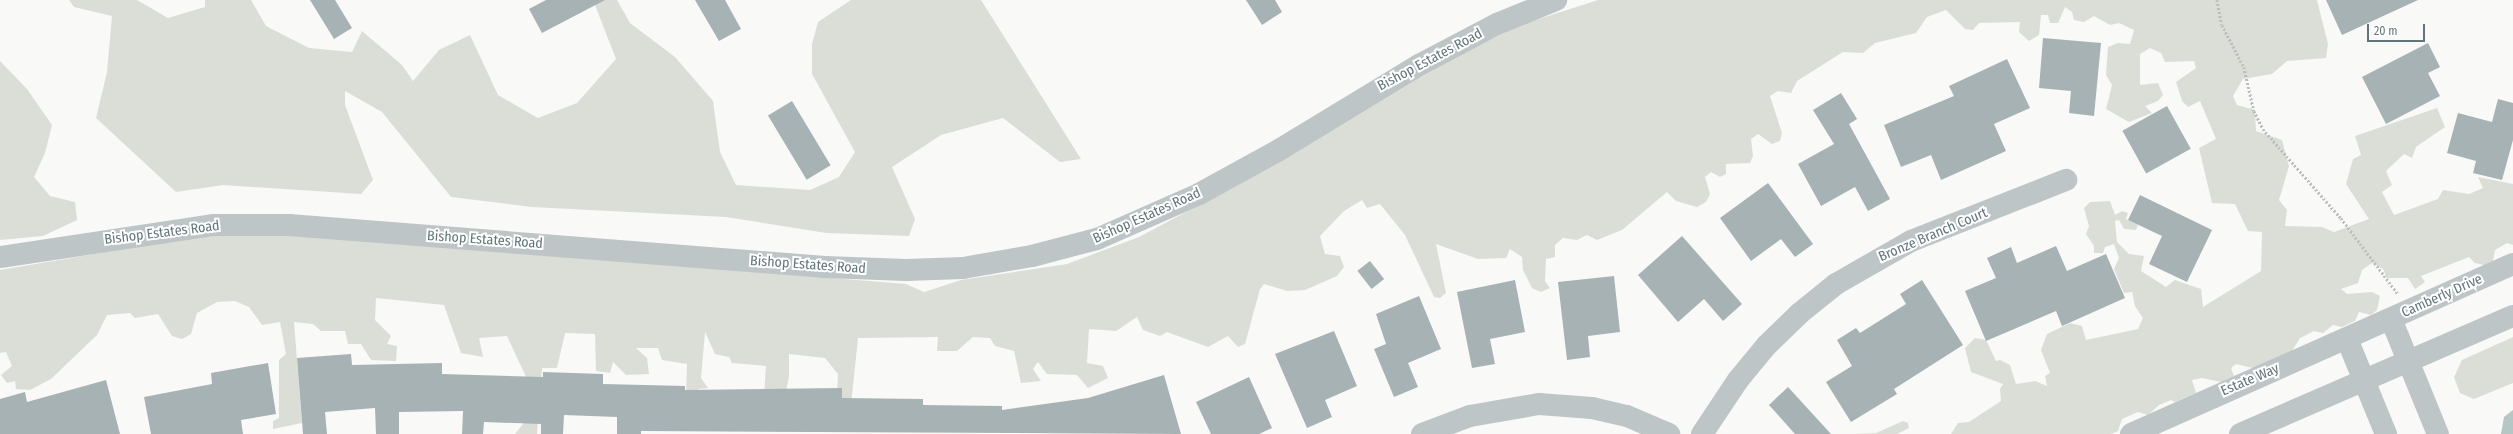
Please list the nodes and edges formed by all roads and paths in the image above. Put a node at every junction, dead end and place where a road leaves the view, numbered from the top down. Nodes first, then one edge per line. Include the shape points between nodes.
1 (1556, 0) edge
2 (2217, 0) edge
3 (2066, 180) dead end
4 (0, 257) edge
5 (2513, 264) edge
6 (2398, 316) junction
7 (2513, 316) edge
8 (2371, 328) joint
9 (2347, 339) junction
10 (2408, 361) junction
11 (2364, 382) junction
12 (1422, 434) edge
13 (1669, 434) edge
14 (1702, 434) edge
15 (2130, 434) edge
16 (2240, 434) edge
17 (2386, 434) edge
18 (2438, 434) edge

1 - 4 street, Bishop Estates Road via 1497,24 1419,65 1279,150 1199,194 1097,239 1032,256 963,268 832,268 281,225 213,225
2 - 6 path via 2222,25 2244,67 2254,111 2263,129 2362,244 2396,291
3 - 14 street, Bronze Branch Court via 1911,241 1836,284 1800,312 1766,345 1738,380
5 - 6 street, Camberly Drive
6 - 8 street, Camberly Drive
6 - 10 street
7 - 10 street
8 - 9 street, Estate Way
9 - 11 street
9 - 15 street, Estate Way
10 - 11 street
10 - 18 street
11 - 16 street
11 - 17 street
12 - 13 street via 1470,416 1539,404 1592,408 1627,416

